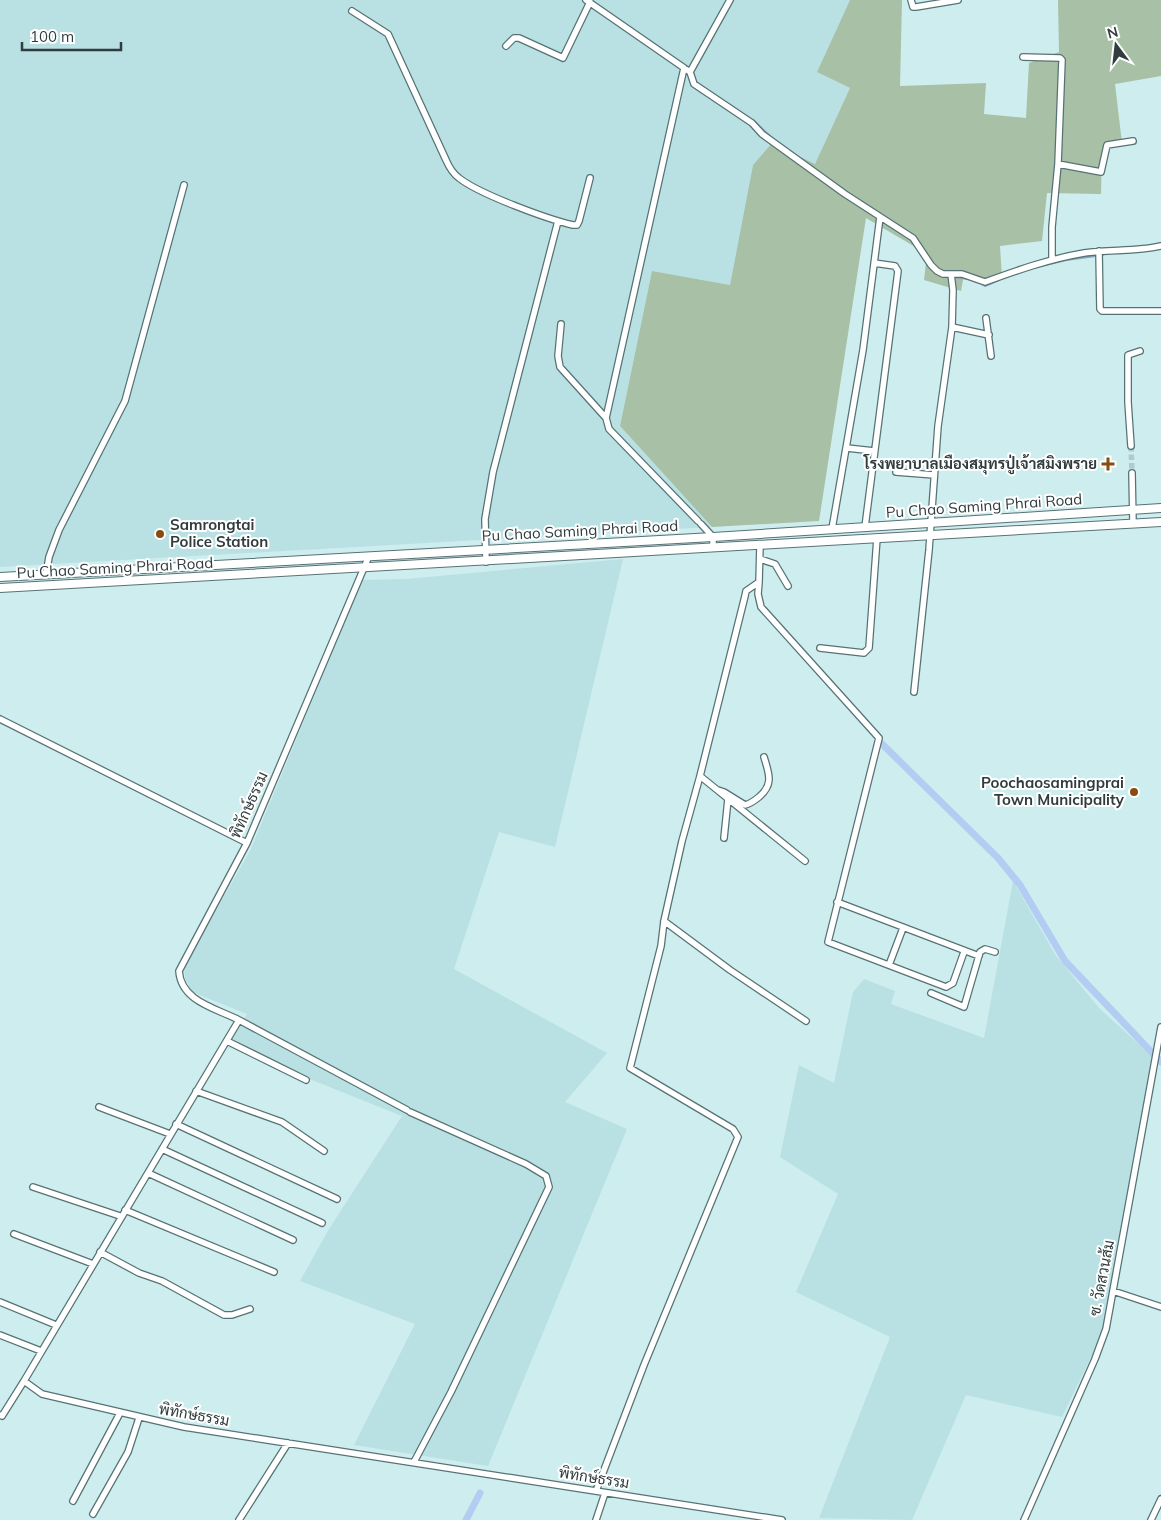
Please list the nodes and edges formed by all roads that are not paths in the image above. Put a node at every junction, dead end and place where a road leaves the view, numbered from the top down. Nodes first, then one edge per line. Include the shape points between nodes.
1 (730, 0) edge
2 (911, 0) edge
3 (958, 0) edge
4 (588, 1) edge
5 (352, 11) dead end
6 (506, 46) dead end
7 (1023, 58) dead end
8 (684, 68) junction
9 (690, 72) junction
10 (1132, 141) dead end
11 (1058, 164) junction
12 (590, 178) dead end
13 (184, 185) dead end
14 (879, 220) junction
15 (558, 221) junction
16 (1161, 246) edge
17 (1099, 254) junction
18 (1052, 259) junction
19 (874, 263) junction
20 (951, 277) junction
21 (1161, 311) edge
22 (986, 318) dead end
23 (561, 324) dead end
24 (952, 327) junction
25 (989, 335) junction
26 (1140, 351) dead end
27 (991, 356) dead end
28 (606, 418) junction
29 (1131, 446) tunnel mouth
30 (847, 448) junction
31 (874, 452) junction
32 (896, 472) dead end
33 (1132, 473) tunnel mouth
34 (934, 475) junction
35 (1161, 508) edge
36 (1132, 510) junction
37 (1161, 522) edge
38 (931, 523) junction
39 (1132, 523) junction
40 (865, 527) junction
41 (832, 529) junction
42 (930, 535) junction
43 (713, 537) junction
44 (877, 538) junction
45 (760, 545) junction
46 (714, 548) junction
47 (485, 550) junction
48 (369, 556) junction
49 (760, 559) junction
50 (486, 562) junction
51 (364, 568) junction
52 (158, 569) junction
53 (46, 575) junction
54 (0, 577) edge
55 (158, 579) junction
56 (759, 582) junction
57 (47, 585) junction
58 (788, 586) dead end
59 (0, 588) edge
60 (820, 648) dead end
61 (914, 692) dead end
62 (0, 719) edge
63 (764, 757) dead end
64 (700, 776) junction
65 (716, 790) junction
66 (728, 800) junction
67 (724, 838) dead end
68 (247, 842) junction
69 (805, 861) dead end
70 (837, 902) junction
71 (664, 921) junction
72 (903, 928) junction
73 (964, 952) junction
74 (995, 952) dead end
75 (979, 956) junction
76 (888, 965) junction
77 (931, 993) dead end
78 (239, 1020) junction
79 (806, 1021) dead end
80 (1161, 1027) edge
81 (227, 1041) junction
82 (306, 1080) dead end
83 (196, 1091) junction
84 (99, 1107) dead end
85 (176, 1124) junction
86 (170, 1134) junction
87 (162, 1149) junction
88 (324, 1151) dead end
89 (148, 1173) junction
90 (33, 1187) dead end
91 (337, 1199) dead end
92 (125, 1210) junction
93 (120, 1216) junction
94 (322, 1223) dead end
95 (14, 1234) dead end
96 (293, 1240) dead end
97 (100, 1252) junction
98 (93, 1264) junction
99 (274, 1272) dead end
100 (1113, 1291) junction
101 (0, 1302) edge
102 (1161, 1307) edge
103 (250, 1309) dead end
104 (56, 1325) junction
105 (0, 1336) edge
106 (41, 1351) junction
107 (24, 1381) junction
108 (120, 1413) junction
109 (0, 1415) edge
110 (139, 1418) junction
111 (288, 1443) junction
112 (414, 1462) junction
113 (596, 1491) junction
114 (605, 1493) junction
115 (1161, 1499) edge
116 (72, 1502) dead end
117 (93, 1514) dead end
118 (739, 1517) edge
119 (239, 1520) edge
120 (596, 1520) edge
121 (782, 1520) edge
122 (1024, 1520) edge
123 (1151, 1520) edge

1 - 9 street
2 - 3 street via 916,7
4 - 6 street via 563,58 519,38 514,38
4 - 8 street
5 - 15 street via 388,34 452,172 460,180
7 - 11 street via 1062,60
8 - 9 street
8 - 28 street
9 - 14 street via 694,84 752,123 762,134
10 - 11 street via 1107,145 1101,172
11 - 18 street
12 - 15 street via 577,225
13 - 53 street via 125,401 59,530
14 - 19 street
14 - 20 street via 913,238 934,268
15 - 47 street via 493,472 485,519
16 - 17 street
17 - 18 street
17 - 21 street via 1102,311
18 - 20 street via 984,282 962,274
19 - 30 street
19 - 31 street via 895,266 898,271
20 - 24 street
22 - 25 street
23 - 28 street via 560,367
24 - 25 street
24 - 34 street
25 - 27 street
26 - 29 street via 1128,354
28 - 43 street via 609,429
30 - 31 street
30 - 41 street
31 - 40 street
32 - 34 street
33 - 36 street
34 - 38 street
35 - 36 main road, Pu Chao Saming Phrai Road
36 - 38 main road, Pu Chao Saming Phrai Road
36 - 39 street
37 - 39 main road, Pu Chao Saming Phrai Road
38 - 40 main road, Pu Chao Saming Phrai Road
38 - 42 street
39 - 42 main road, Pu Chao Saming Phrai Road
40 - 41 main road, Pu Chao Saming Phrai Road
41 - 43 main road, Pu Chao Saming Phrai Road
42 - 44 main road, Pu Chao Saming Phrai Road
42 - 61 street
43 - 46 street
43 - 47 main road, Pu Chao Saming Phrai Road
44 - 45 main road, Pu Chao Saming Phrai Road
44 - 60 street via 869,648 864,653
45 - 46 main road, Pu Chao Saming Phrai Road
45 - 49 street
46 - 50 main road, Pu Chao Saming Phrai Road
47 - 48 main road, Pu Chao Saming Phrai Road
47 - 50 street
48 - 51 street, พิทักษ์ธรรม
48 - 52 main road, Pu Chao Saming Phrai Road
49 - 56 street
49 - 58 street via 775,564
50 - 51 main road, Pu Chao Saming Phrai Road
51 - 55 main road, Pu Chao Saming Phrai Road
51 - 68 street, พิทักษ์ธรรม
52 - 53 main road, Pu Chao Saming Phrai Road
52 - 55 main road
53 - 54 main road, Pu Chao Saming Phrai Road
53 - 57 main road
55 - 57 main road, Pu Chao Saming Phrai Road
56 - 64 street via 746,592
56 - 70 street via 761,606 879,738
57 - 59 main road, Pu Chao Saming Phrai Road
62 - 68 street
63 - 65 street via 770,782 768,789 752,802 745,805
64 - 65 street
64 - 71 street
65 - 66 street
66 - 67 street
66 - 69 street
68 - 78 street, พิทักษ์ธรรม via 179,971 188,996
70 - 72 street
70 - 76 street via 828,942
71 - 79 street
71 - 113 street via 661,946 630,1068 734,1129 738,1137
72 - 73 street
72 - 76 street
73 - 75 street
73 - 76 street via 950,987
74 - 75 street via 982,949
75 - 77 street via 965,1006
78 - 81 street
78 - 112 street, พิทักษ์ธรรม via 409,1110 546,1176 549,1187
80 - 100 street, ซ. วัดสวนส้ม
81 - 82 street
81 - 83 street
83 - 85 street
83 - 88 street via 282,1122
84 - 86 street
85 - 86 street
85 - 91 street
86 - 87 street
87 - 89 street
87 - 94 street
89 - 92 street
89 - 96 street
90 - 93 street
92 - 93 street
92 - 99 street
93 - 97 street
95 - 98 street
97 - 98 street
97 - 103 street via 224,1315
98 - 104 street
100 - 102 street
100 - 122 street, ซ. วัดสวนส้ม via 1106,1329 1095,1359
101 - 104 street
104 - 106 street
105 - 106 street
106 - 107 street
107 - 108 street, พิทักษ์ธรรม via 42,1394
107 - 109 street
108 - 110 street, พิทักษ์ธรรม
108 - 116 street
110 - 111 street, พิทักษ์ธรรม
110 - 117 street via 128,1452
111 - 112 street, พิทักษ์ธรรม
111 - 119 street
112 - 113 street, พิทักษ์ธรรม
113 - 114 street, พิทักษ์ธรรม
114 - 118 street, พิทักษ์ธรรม
114 - 120 street
115 - 123 street
118 - 121 street, พิทักษ์ธรรม

